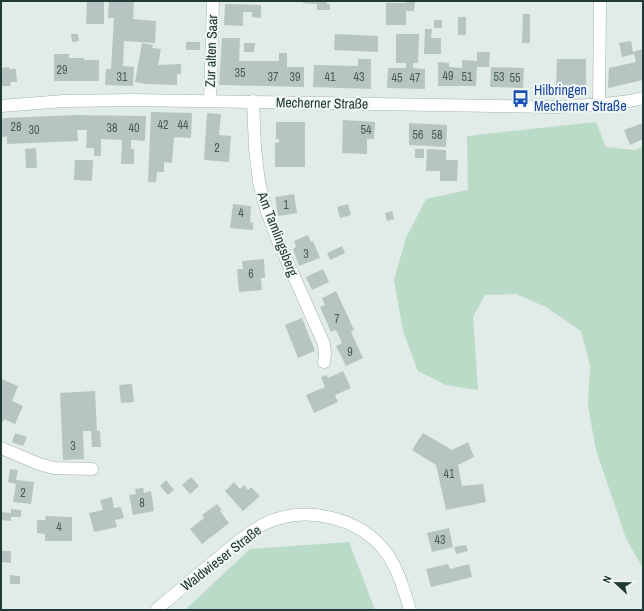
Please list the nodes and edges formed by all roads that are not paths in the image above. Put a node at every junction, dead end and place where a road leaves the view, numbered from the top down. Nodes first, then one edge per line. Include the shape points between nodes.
1 (213, 1) edge
2 (600, 1) edge
3 (643, 98) edge
4 (210, 100) junction
5 (253, 101) junction
6 (599, 105) junction
7 (1, 106) edge
8 (324, 362) dead end
9 (1, 448) edge
10 (92, 469) dead end
11 (156, 610) edge
12 (410, 610) edge

1 - 4 main road, Zur alten Saar
2 - 6 main road
3 - 6 main road, Mecherner Straße
4 - 5 main road, Mecherner Straße
4 - 7 main road, Mecherner Straße via 64,101
5 - 6 main road, Mecherner Straße via 555,107
5 - 8 main road, Am Tamlingsberg via 259,182 266,209 324,344
9 - 10 main road via 54,468
11 - 12 main road, Waldwieser Straße via 245,536 266,523 281,518 315,515 348,523 376,541 386,552 398,573

